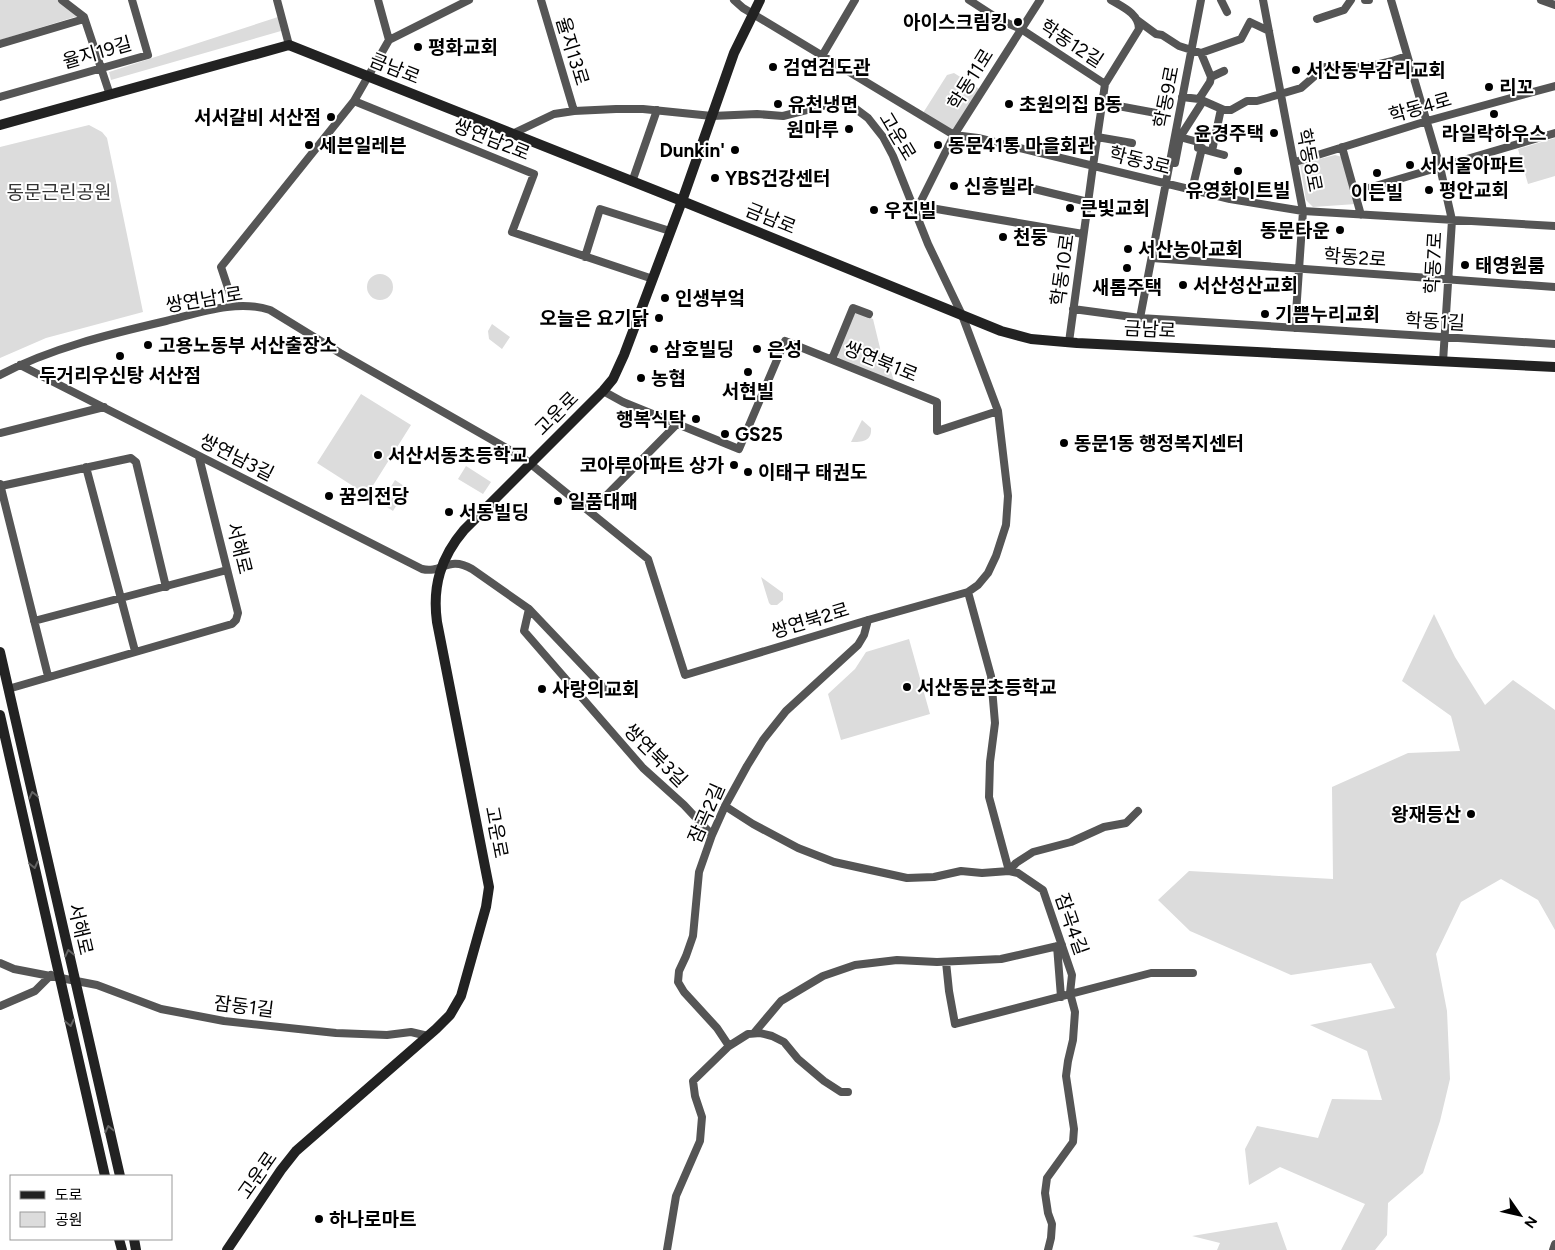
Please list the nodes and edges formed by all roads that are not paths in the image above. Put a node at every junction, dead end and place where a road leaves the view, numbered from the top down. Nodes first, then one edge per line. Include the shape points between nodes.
1 (62, 0) edge
2 (132, 0) edge
3 (278, 0) edge
4 (378, 0) edge
5 (469, 0) edge
6 (541, 0) edge
7 (734, 0) edge
8 (760, 0) edge
9 (855, 0) edge
10 (969, 0) edge
11 (1040, 0) edge
12 (1111, 0) edge
13 (1201, 0) edge
14 (1221, 0) edge
15 (1263, 0) edge
16 (1351, 0) edge
17 (1365, 0) edge
18 (1369, 0) edge
19 (1391, 0) edge
20 (1541, 0) edge
21 (458, 2) edge
22 (1555, 5) edge
23 (1227, 12) dead end
24 (752, 14) junction
25 (84, 19) junction
26 (1317, 19) dead end
27 (1138, 23) junction
28 (1022, 29) junction
29 (1269, 31) junction
30 (389, 40) junction
31 (0, 44) edge
32 (289, 45) junction
33 (1191, 50) junction
34 (1201, 53) junction
35 (822, 56) junction
36 (1407, 56) junction
37 (101, 68) junction
38 (1224, 71) dead end
39 (368, 76) junction
40 (1211, 77) junction
41 (1105, 84) junction
42 (1555, 86) edge
43 (110, 95) junction
44 (1282, 95) junction
45 (0, 97) edge
46 (1182, 97) junction
47 (1201, 100) junction
48 (354, 101) junction
49 (1102, 103) junction
50 (616, 109) joint
51 (1221, 109) junction
52 (657, 110) junction
53 (574, 112) junction
54 (1156, 113) dead end
55 (712, 116) junction
56 (1427, 120) junction
57 (0, 125) edge
58 (1555, 133) edge
59 (512, 134) junction
60 (954, 135) junction
61 (1178, 136) junction
62 (1097, 137) junction
63 (1132, 143) dead end
64 (1342, 147) junction
65 (1202, 148) junction
66 (1212, 151) junction
67 (1224, 155) dead end
68 (1295, 162) junction
69 (1092, 166) junction
70 (1440, 167) junction
71 (632, 182) junction
72 (1166, 183) junction
73 (1022, 186) dead end
74 (1192, 190) junction
75 (1355, 192) junction
76 (682, 201) junction
77 (1088, 202) junction
78 (918, 209) junction
79 (1303, 211) junction
80 (1361, 214) junction
81 (1452, 220) junction
82 (1555, 226) edge
83 (670, 231) junction
84 (1083, 234) junction
85 (585, 257) junction
86 (1152, 258) junction
87 (1298, 269) junction
88 (653, 279) junction
89 (1448, 280) junction
90 (1555, 287) edge
91 (234, 306) junction
92 (1074, 309) junction
93 (869, 314) dead end
94 (962, 315) junction
95 (1140, 318) junction
96 (1295, 328) junction
97 (1445, 338) junction
98 (785, 341) joint
99 (1069, 342) junction
100 (1555, 344) edge
101 (832, 359) junction
102 (1443, 362) junction
103 (20, 365) junction
104 (1544, 367) junction
105 (1555, 367) edge
106 (1555, 375) edge
107 (0, 376) edge
108 (603, 391) junction
109 (104, 407) junction
110 (998, 412) junction
111 (677, 424) junction
112 (0, 433) edge
113 (199, 457) junction
114 (530, 463) junction
115 (86, 467) junction
116 (0, 485) edge
117 (590, 512) junction
118 (441, 567) junction
119 (227, 570) junction
120 (166, 586) junction
121 (968, 592) junction
122 (121, 598) junction
123 (528, 609) junction
124 (868, 620) junction
125 (34, 622) junction
126 (135, 651) junction
127 (0, 652) edge
128 (48, 676) junction
129 (8, 689) junction
130 (606, 690) dead end
131 (0, 715) edge
132 (725, 806) junction
133 (1138, 811) dead end
134 (712, 835) junction
135 (1009, 871) junction
136 (1059, 946) junction
137 (946, 962) junction
138 (0, 963) edge
139 (1193, 973) dead end
140 (55, 977) junction
141 (75, 981) junction
142 (1071, 995) junction
143 (1061, 998) junction
144 (0, 1006) edge
145 (754, 1033) junction
146 (428, 1036) junction
147 (729, 1046) junction
148 (848, 1092) dead end
149 (105, 1175) edge
150 (120, 1175) edge
151 (1555, 1244) edge
152 (227, 1250) edge
153 (667, 1250) edge
154 (1048, 1250) edge
155 (1554, 1250) edge

1 - 25 street
2 - 37 street, 율지19길 via 148,54
3 - 32 street
4 - 30 street
5 - 21 street
6 - 53 street, 율지13로
7 - 24 street, 학동3로
8 - 24 street, 고운로
9 - 35 street
10 - 28 street, 학동12길 via 1000,20
11 - 28 street, 학동11로
12 - 27 street via 1132,14
13 - 33 street, 학동9로
14 - 23 street
15 - 29 street, 학동8로
16 - 26 street via 1344,10
17 - 18 street
19 - 36 street, 학동7로
20 - 22 street
21 - 30 street
24 - 35 street, 학동3로
24 - 55 street, 고운로 via 734,53
25 - 31 street, 율지19길
25 - 37 street
27 - 33 street
27 - 41 street, 학동10로 via 1138,34
28 - 41 street, 학동12길
28 - 60 street, 학동11로
29 - 34 street via 1250,22 1241,38
29 - 44 street, 학동8로
30 - 39 street
32 - 39 street, 금남로
32 - 43 street
33 - 34 street
33 - 46 street, 학동9로
34 - 40 street
35 - 60 street, 학동3로
36 - 44 street via 1348,69 1325,67 1301,88
36 - 56 street, 학동7로
37 - 43 street
37 - 45 street, 율지19길
38 - 40 street
39 - 48 street
39 - 59 street, 금남로
40 - 47 street
41 - 49 street, 학동10로
42 - 56 street, 학동4로
43 - 57 street
44 - 51 street via 1257,102 1247,100 1231,110
44 - 68 street, 학동8로
46 - 47 street
46 - 61 street, 학동9로
47 - 51 street
47 - 61 street
48 - 85 street, 쌍연남2로 via 534,174 512,232
48 - 91 street via 221,267
49 - 54 street
49 - 62 street, 학동10로
50 - 52 street, 고운로
50 - 53 street, 율지13로
51 - 66 street
52 - 55 street, 고운로
52 - 71 street
53 - 59 street, 율지13로 via 549,116
55 - 76 street, 고운로
55 - 78 street, 고운로 via 783,116 832,103 852,106 868,118 888,146
56 - 64 street, 학동4로
56 - 70 street, 학동7로
58 - 70 street
59 - 71 street, 금남로
60 - 69 street, 학동3로
60 - 78 street, 학동11로
61 - 65 street via 1198,142 1198,148
61 - 72 street, 학동9로
62 - 63 street
62 - 69 street, 학동10로
64 - 68 street, 학동4로
64 - 75 street
65 - 66 street
65 - 74 street
66 - 67 street
68 - 79 street, 학동8로
69 - 72 street, 학동3로
69 - 77 street, 학동10로
70 - 75 street
70 - 81 street, 학동7로
71 - 76 street, 금남로
72 - 74 street, 학동3로
72 - 86 street, 학동9로
73 - 77 street
74 - 79 street, 학동3로
75 - 80 street
76 - 83 street, 고운로
76 - 94 street, 금남로
77 - 84 street, 학동10로
78 - 84 street
78 - 94 street via 928,244
79 - 80 street, 학동3로
79 - 87 street, 학동8로
80 - 81 street, 학동3로
81 - 82 street, 학동3로
81 - 89 street, 학동7로
83 - 85 street via 600,209
83 - 88 street, 고운로
84 - 92 street, 학동10로
85 - 88 street, 쌍연남2로
86 - 87 street, 학동2로
86 - 95 street, 학동9로
87 - 89 street, 학동2로
87 - 96 street, 학동8로
88 - 108 street, 고운로 via 619,367
89 - 90 street, 학동2로
89 - 97 street, 학동7로
91 - 103 street, 쌍연남1로 via 132,329
91 - 114 street, 쌍연남1로 via 270,310
92 - 95 street, 학동1길
92 - 99 street, 학동10로
93 - 101 street via 853,308
94 - 99 street, 금남로 via 1023,338
94 - 110 street, 쌍연북2로
95 - 96 street, 학동1길
96 - 97 street, 학동1길
97 - 100 street, 학동1길
97 - 102 street, 학동7로
98 - 101 street, 쌍연북1로
98 - 111 street, 고운로 via 739,449
99 - 102 street, 금남로
101 - 110 street, 쌍연북1로 via 938,402 937,431
102 - 104 street, 금남로
103 - 107 street, 쌍연남1로
103 - 109 street, 쌍연남3길
104 - 105 street, 금남로
104 - 106 street
108 - 111 street, 고운로
108 - 114 street, 고운로
109 - 112 street
109 - 113 street, 쌍연남3길
110 - 121 street, 쌍연북2로 via 1008,519 989,571
111 - 117 street
113 - 118 street, 쌍연남3길 via 420,568
113 - 119 street, 서해로
114 - 117 street, 쌍연남1로
114 - 118 street, 고운로 via 461,534
115 - 116 street
115 - 120 street via 128,457 136,462
115 - 122 street
116 - 125 street
117 - 124 street, 쌍연북2로 via 648,559 685,676
118 - 123 street via 454,563 470,568
118 - 146 street, 고운로 via 436,591 437,616 489,887 461,996 446,1020
119 - 120 street
119 - 126 street, 서해로 via 238,613 236,621
120 - 122 street
121 - 124 street, 쌍연북2로
121 - 135 street via 991,676 995,723 989,797
122 - 125 street
122 - 126 street
123 - 130 street
123 - 134 street, 쌍연북3길 via 524,631 643,768
124 - 132 street, 잠곡2길 via 858,645 786,711 763,740
125 - 128 street
126 - 128 street, 서해로
127 - 129 street, 서해로
128 - 129 street, 서해로
141 -> 129 street, 서해로
131 -> 140 street, 서해로
132 - 134 street, 잠곡2길
132 - 135 street via 798,848 834,862 876,872 907,878 961,871
133 - 135 street via 1126,823 1033,852
134 - 147 street, 잠곡2길 via 699,872 693,936 678,982
135 - 136 street, 잠곡4길 via 1018,873 1044,890
136 - 137 street via 1000,959
136 - 142 street, 잠곡4길 via 1072,975
136 - 143 street
137 - 143 street via 955,1024
137 - 145 street via 897,960 855,965 824,976 781,1001
138 - 140 street, 잠동1길
139 - 142 street via 1151,973
140 - 141 street, 잠동1길
140 - 144 street via 35,991
140 -> 149 street, 서해로
141 - 146 street, 잠동1길 via 97,985 161,1009 224,1021 336,1033 387,1035 410,1032
150 -> 141 street, 서해로
142 - 143 street
142 - 154 street, 잠곡4길 via 1075,1012 1066,1076 1073,1142 1047,1178 1045,1193 1052,1224
145 - 147 street via 742,1036
145 - 148 street via 784,1042 824,1081 841,1092
146 - 152 street, 고운로 via 296,1151
147 - 153 street via 693,1081 702,1117 700,1141 676,1196
151 - 155 street

